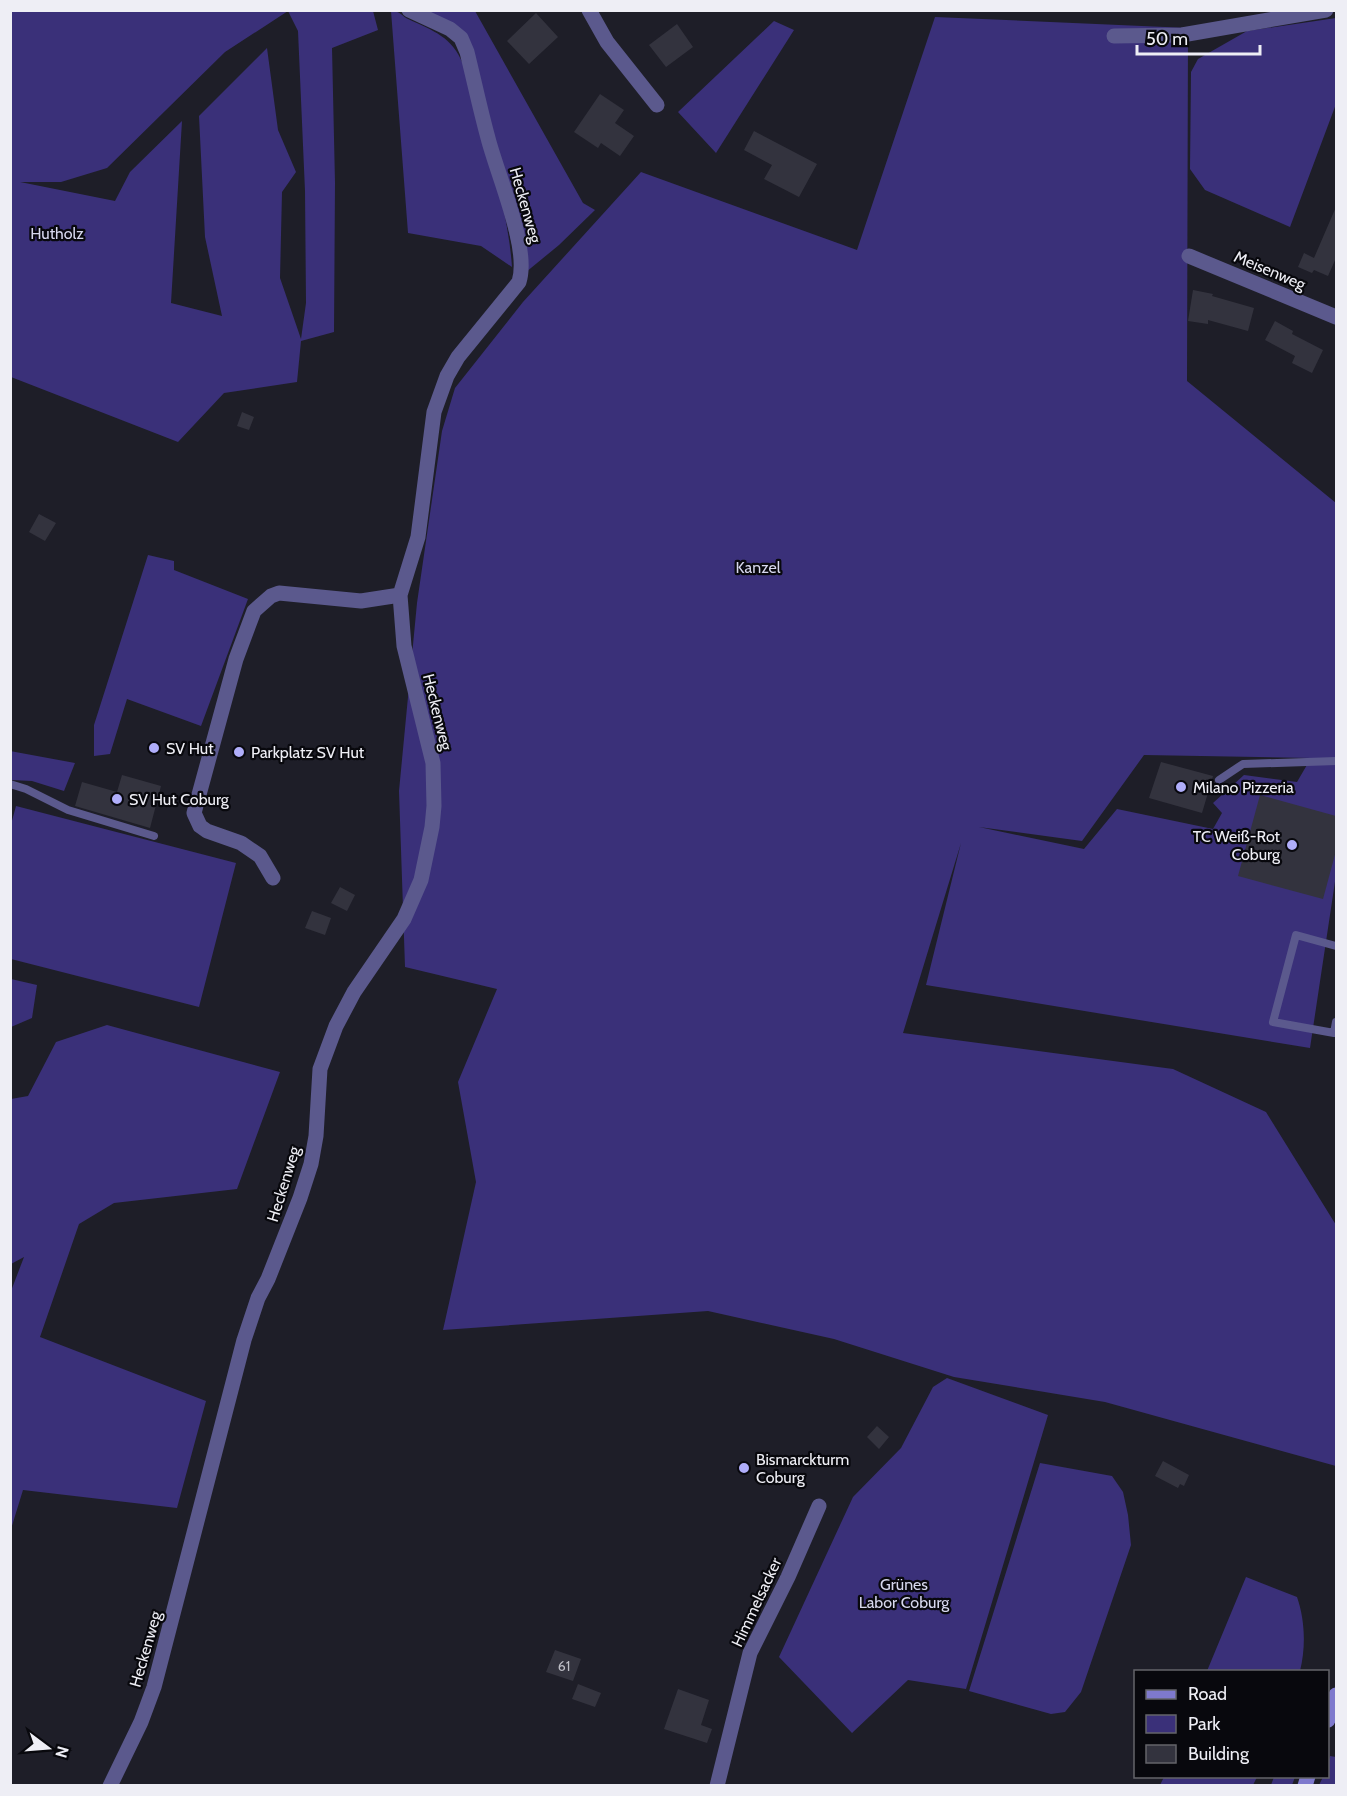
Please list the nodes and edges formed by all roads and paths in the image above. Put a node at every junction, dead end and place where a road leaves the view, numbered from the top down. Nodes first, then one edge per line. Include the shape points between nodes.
1 (409, 10) edge
2 (589, 10) edge
3 (1326, 10) edge
4 (1114, 36) dead end
5 (657, 105) dead end
6 (1189, 256) dead end
7 (1336, 317) edge
8 (400, 595) junction
9 (1336, 761) edge
10 (1219, 780) dead end
11 (10, 784) edge
12 (154, 836) dead end
13 (273, 878) dead end
14 (1336, 946) edge
15 (1336, 1022) edge
16 (819, 1506) dead end
17 (1336, 1695) edge
18 (1329, 1717) edge
19 (110, 1785) edge
20 (717, 1785) edge

1 - 8 street, Heckenweg via 461,38 515,228 522,267 519,282 447,376 434,412 418,537
2 - 5 street via 607,42
3 - 4 street via 1182,35
6 - 7 street, Meisenweg
8 - 13 street via 361,601 279,593 254,611 236,659 194,813 207,831 241,843 260,856
8 - 19 street, Heckenweg via 404,646 433,763 432,827 421,880 404,919 354,992 320,1069 311,1164 244,1340 154,1687
9 - 10 lane via 1243,764
11 - 12 lane via 68,810
14 - 15 lane via 1296,935 1273,1022 1335,1033
16 - 20 street, Himmelsacker via 750,1653
17 - 18 street

